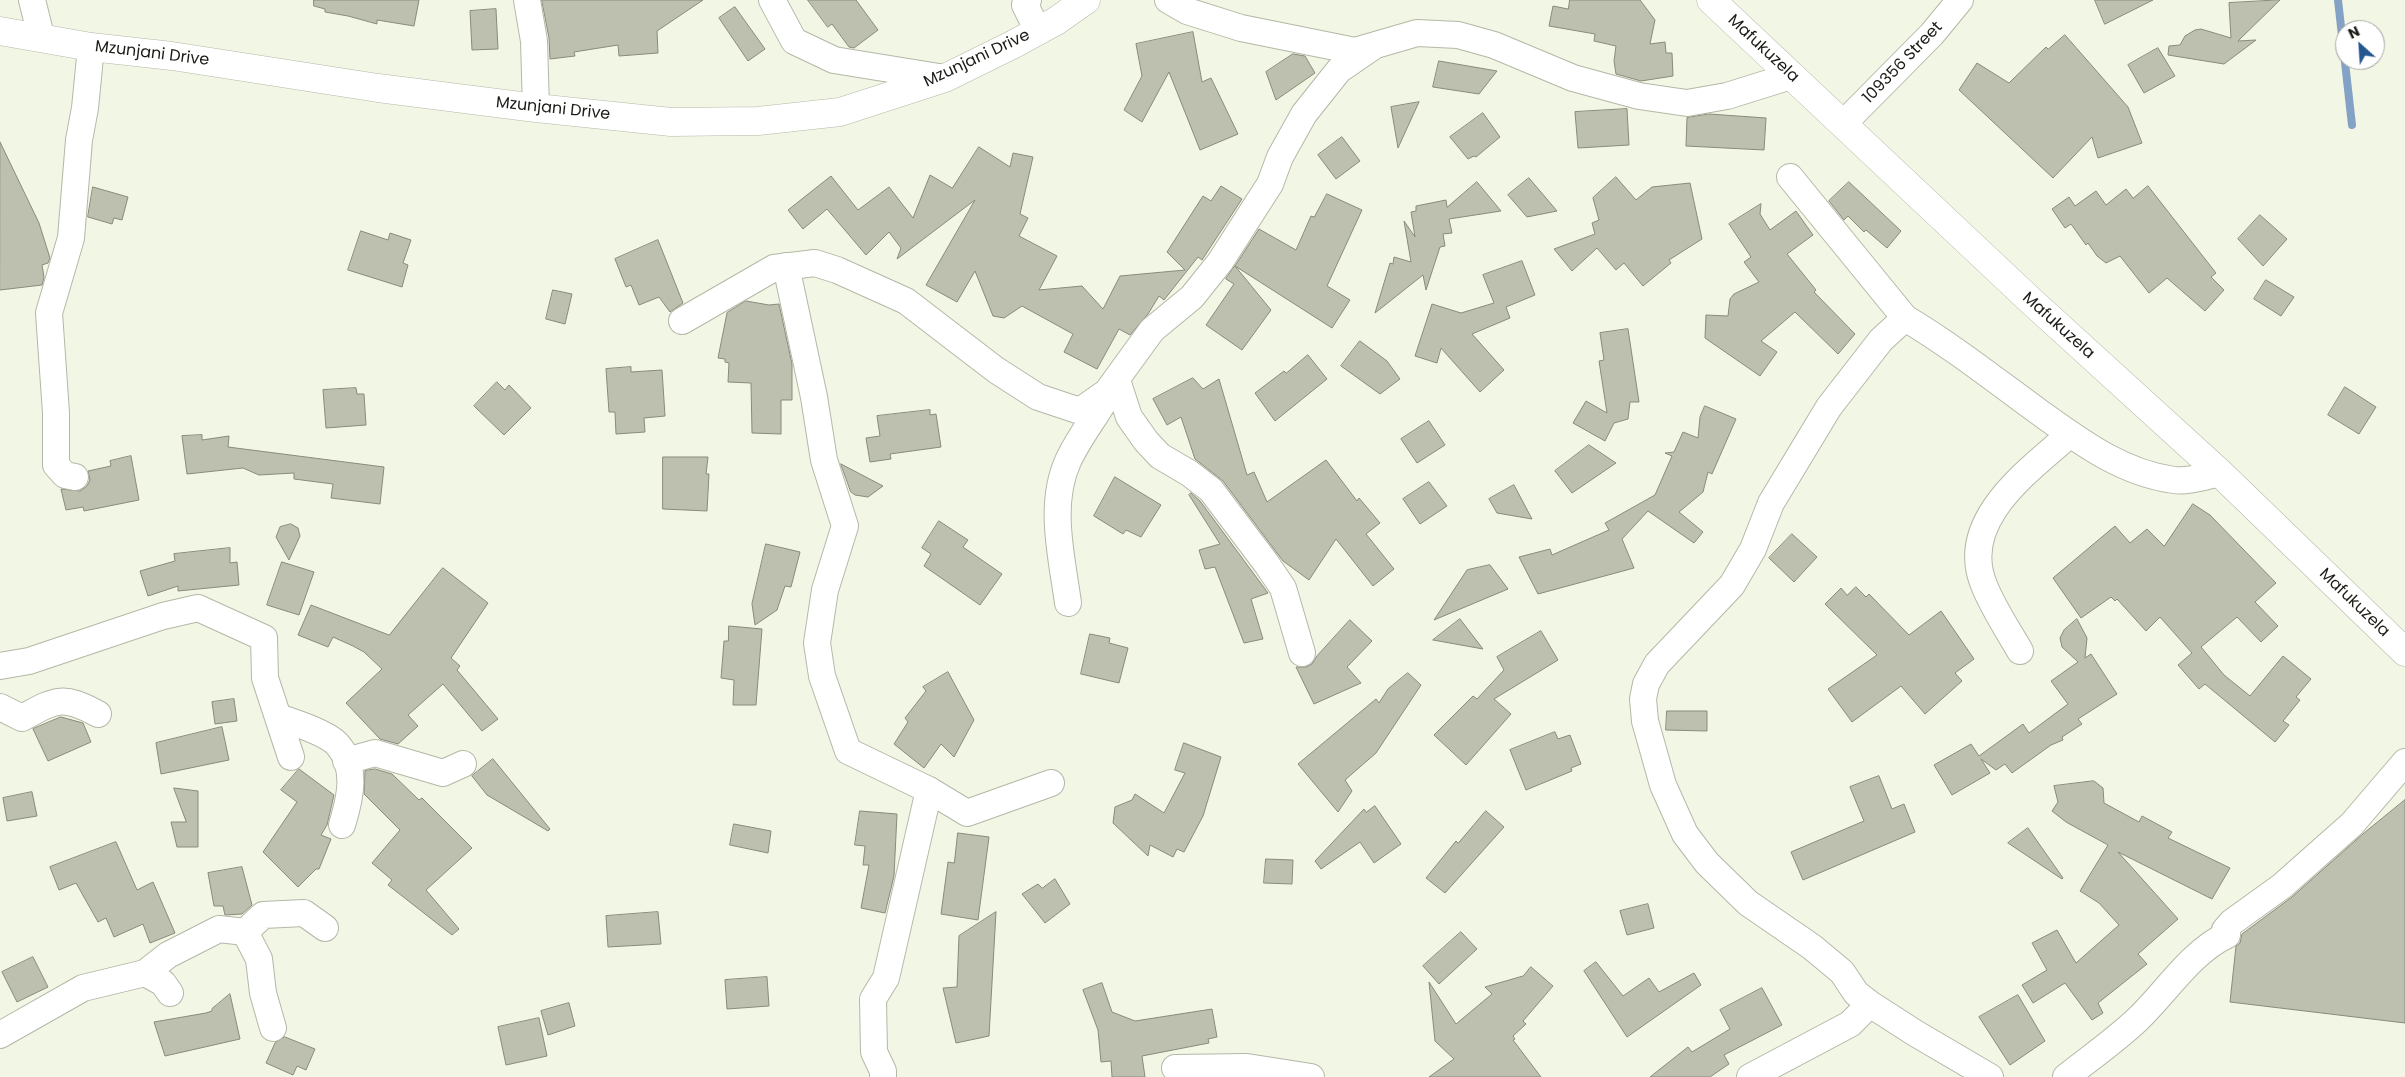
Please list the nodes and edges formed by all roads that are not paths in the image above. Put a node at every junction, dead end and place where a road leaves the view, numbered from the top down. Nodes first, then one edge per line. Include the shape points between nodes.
1 (32, 0) edge
2 (527, 0) edge
3 (772, 0) edge
4 (1028, 0) edge
5 (1086, 0) edge
6 (1168, 0) edge
7 (1711, 0) edge
8 (1960, 0) edge
9 (0, 31) edge
10 (1038, 31) junction
11 (41, 36) junction
12 (1374, 46) junction
13 (91, 47) junction
14 (1791, 76) junction
15 (945, 78) junction
16 (536, 108) junction
17 (1843, 124) junction
18 (1790, 177) dead end
19 (786, 266) junction
20 (1904, 318) junction
21 (682, 321) dead end
22 (1117, 380) junction
23 (2070, 434) junction
24 (2220, 473) junction
25 (75, 477) dead end
26 (1068, 603) dead end
27 (2020, 651) dead end
28 (2405, 652) edge
29 (1302, 653) dead end
30 (0, 666) edge
31 (0, 707) edge
32 (98, 714) dead end
33 (278, 717) junction
34 (291, 757) dead end
35 (346, 761) junction
36 (2405, 762) edge
37 (462, 764) dead end
38 (1051, 783) dead end
39 (929, 790) junction
40 (342, 825) dead end
41 (325, 928) dead end
42 (245, 932) junction
43 (146, 973) junction
44 (170, 993) dead end
45 (1870, 1004) junction
46 (273, 1028) dead end
47 (0, 1034) edge
48 (1175, 1068) dead end
49 (883, 1077) edge
50 (1311, 1077) edge
51 (1750, 1077) edge
52 (1990, 1077) edge
53 (2066, 1077) edge

1 - 11 street
2 - 16 street via 534,41
3 - 15 street via 794,41 834,60
4 - 10 street via 1025,5
5 - 10 main road, Mzunjani Drive
6 - 12 street via 1187,11 1241,28 1355,51
7 - 14 main road, Mafukuzela
8 - 17 street, 109356 Street via 1932,34
9 - 11 main road, Mzunjani Drive
10 - 15 main road, Mzunjani Drive
11 - 13 main road, Mzunjani Drive
12 - 14 street via 1418,33 1458,35 1494,45 1573,78 1639,96 1687,102 1727,96
12 - 22 street via 1339,70 1304,114 1283,151 1270,184 1220,262 1192,297 1152,330
13 - 16 main road, Mzunjani Drive
13 - 25 street via 71,238 49,313 56,465 64,475
14 - 17 main road, Mafukuzela
15 - 16 main road, Mzunjani Drive via 840,112 758,121 671,122
17 - 24 main road, Mafukuzela
18 - 20 street
19 - 21 street via 774,268
19 - 22 street via 815,263 906,300 996,370 1038,397 1058,404 1080,411 1107,392
19 - 39 street via 824,460 845,526 824,598 817,642 822,676 848,751
20 - 23 street via 1935,336
20 - 45 street via 1881,340 1829,407 1771,503 1753,549 1732,586 1657,664 1646,684 1643,699 1645,721 1663,785 1685,834 1707,863 1748,903 1820,953
22 - 26 street via 1068,462 1059,490 1058,527
22 - 29 street via 1129,417 1146,441 1160,456 1211,490 1266,563 1282,588
23 - 24 street via 2123,466 2148,475 2177,480
23 - 27 street via 2009,488 1988,518 1980,541 1983,583
24 - 28 main road, Mafukuzela
30 - 33 street via 29,661 163,616 198,608 264,638 265,678
31 - 32 street via 22,718 55,701 81,705
33 - 34 street
33 - 35 street via 337,744
35 - 37 street via 375,754 443,773
35 - 40 street via 350,770 350,799
36 - 53 street via 2352,824 2282,886 2232,922 2225,930 2228,935 2216,940 2198,956 2138,1020
38 - 39 street via 967,813
39 - 49 street via 886,978 873,999 874,1052
41 - 42 street via 304,913 263,915
42 - 43 street via 219,929 168,955
42 - 46 street via 259,959 263,993
43 - 44 street via 163,983
43 - 47 street via 83,988
45 - 51 street via 1850,1024
45 - 52 street
48 - 50 street via 1247,1067

